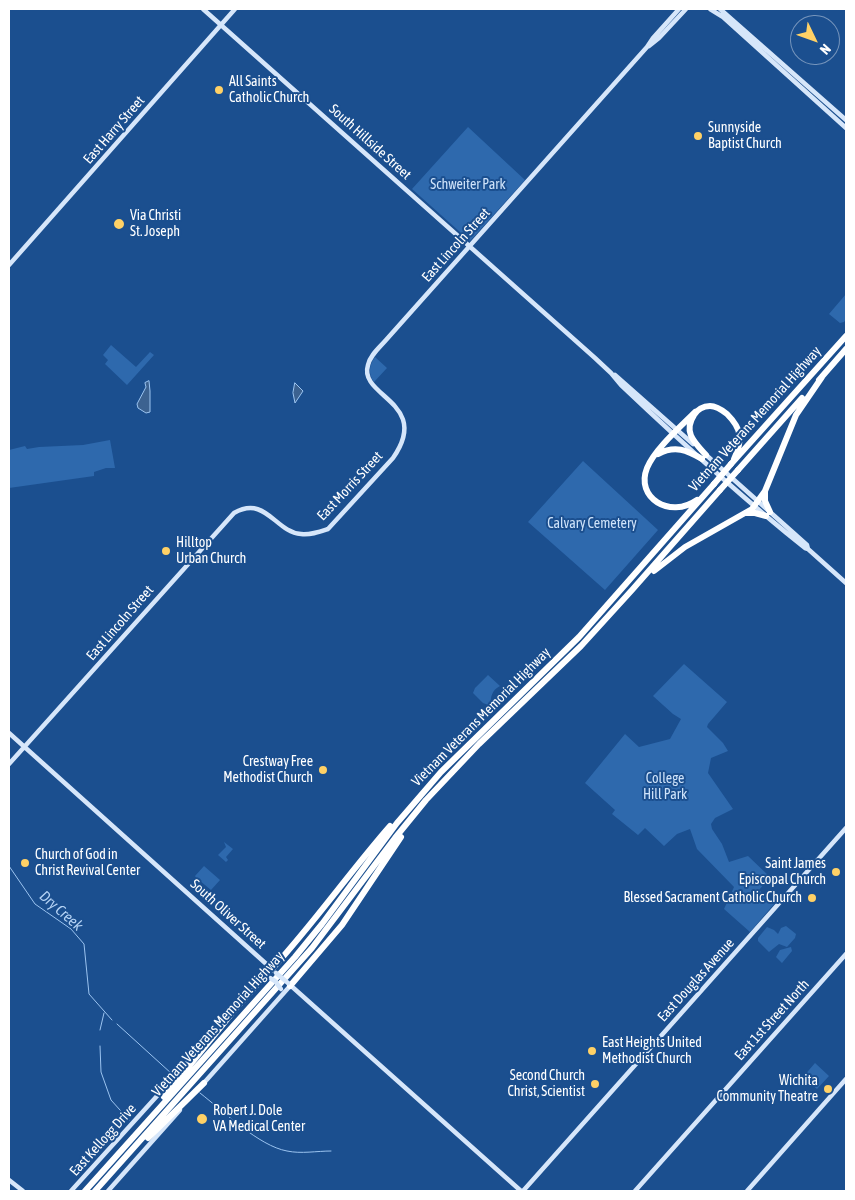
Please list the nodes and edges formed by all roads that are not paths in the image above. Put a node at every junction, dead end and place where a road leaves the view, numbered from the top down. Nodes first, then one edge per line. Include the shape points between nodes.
1 (203, 9) edge
2 (236, 9) edge
3 (672, 9) edge
4 (679, 9) edge
5 (686, 9) edge
6 (710, 9) edge
7 (720, 9) edge
8 (671, 17) junction
9 (221, 25) junction
10 (648, 47) junction
11 (846, 120) edge
12 (846, 128) edge
13 (470, 247) junction
14 (9, 265) edge
15 (846, 336) edge
16 (846, 349) edge
17 (822, 377) junction
18 (695, 412) junction
19 (404, 428) joint
20 (675, 432) junction
21 (704, 457) junction
22 (653, 458) junction
23 (731, 464) junction
24 (765, 491) junction
25 (704, 495) junction
26 (756, 503) junction
27 (254, 508) joint
28 (746, 513) junction
29 (768, 514) junction
30 (846, 583) edge
31 (632, 590) junction
32 (9, 733) edge
33 (24, 747) junction
34 (9, 764) edge
35 (409, 808) junction
36 (412, 816) junction
37 (846, 828) edge
38 (846, 954) edge
39 (274, 971) junction
40 (262, 981) junction
41 (289, 985) junction
42 (280, 997) junction
43 (232, 1014) junction
44 (846, 1079) edge
45 (204, 1083) junction
46 (111, 1162) junction
47 (9, 1180) edge
48 (97, 1189) edge
49 (21, 1191) edge
50 (71, 1191) edge
51 (85, 1191) edge
52 (108, 1191) edge
53 (522, 1191) edge
54 (635, 1191) edge
55 (747, 1191) edge

1 - 9 main road, South Hillside Street
2 - 9 main road, East Harry Street
3 - 8 main road
4 - 8 main road, East Lincoln Street
5 - 10 main road, East Lincoln Street
6 - 12 main road via 723,17
7 - 11 main road
8 - 10 main road, East Lincoln Street
9 - 13 main road, South Hillside Street
9 - 14 main road, East Harry Street
10 - 13 main road, East Lincoln Street
13 - 19 main road, East Lincoln Street via 368,363 367,372 373,386 398,409
13 - 20 main road, South Hillside Street
15 - 23 highway, Vietnam Veterans Memorial Highway
16 - 17 highway, Vietnam Veterans Memorial Highway
17 - 24 highway via 796,416
17 - 31 highway, Vietnam Veterans Memorial Highway, bridge
18 - 20 highway
18 - 21 highway via 689,422 690,434
18 - 23 highway via 709,406 717,408 739,429 739,449
19 - 27 main road, East Morris Street via 404,437 392,458 328,529 315,534 300,534
20 - 21 main road, South Hillside Street
20 - 22 highway
21 - 22 highway via 676,448
21 - 26 main road, South Hillside Street
22 - 25 highway via 645,479 649,493 658,502 680,508
23 - 25 highway, Vietnam Veterans Memorial Highway, bridge
24 - 26 highway
24 - 29 highway
25 - 35 highway, Vietnam Veterans Memorial Highway via 579,637 458,754
26 - 28 highway
26 - 29 main road, South Hillside Street
27 - 33 main road, East Lincoln Street via 238,510 226,521
28 - 29 highway
28 - 31 highway via 669,558
29 - 30 main road, South Hillside Street via 807,545
31 - 36 highway, Vietnam Veterans Memorial Highway via 581,646 453,771
32 - 33 main road, South Oliver Street
33 - 34 main road, East Lincoln Street
33 - 39 main road, South Oliver Street
35 - 39 highway via 380,837
35 - 46 highway, Vietnam Veterans Memorial Highway via 322,924
36 - 41 highway via 348,916
36 - 48 highway, Vietnam Veterans Memorial Highway via 312,948
37 - 53 main road, East Douglas Avenue
38 - 54 main road, East 1st Street North
39 - 40 main road, East Kellogg Drive
39 - 41 main road, South Oliver Street, bridge
40 - 42 main road, bridge via 270,978 275,981 281,989
40 - 43 main road, East Kellogg Drive
41 - 42 main road
41 - 53 main road, South Oliver Street
42 - 45 main road
43 - 46 highway
43 - 50 main road, East Kellogg Drive
44 - 55 main road
45 - 48 highway
45 - 52 main road
46 - 51 highway, Vietnam Veterans Memorial Highway
47 - 49 main road

